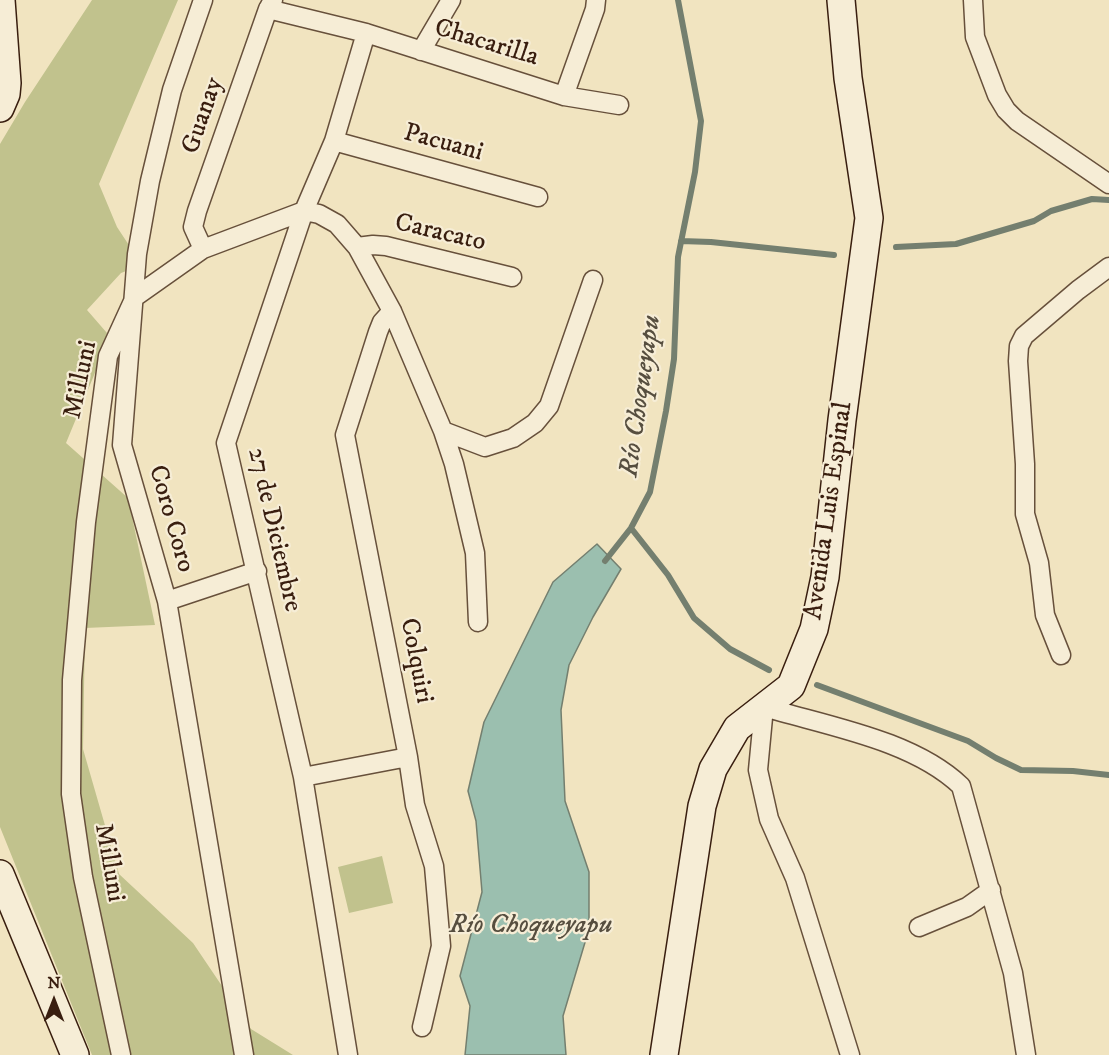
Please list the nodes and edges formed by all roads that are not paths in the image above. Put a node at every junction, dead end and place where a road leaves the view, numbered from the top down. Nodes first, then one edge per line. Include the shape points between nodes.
1 (1, 0) edge
2 (203, 0) edge
3 (451, 0) edge
4 (596, 0) edge
5 (841, 0) edge
6 (973, 0) edge
7 (271, 4) edge
8 (1, 32) edge
9 (366, 33) junction
10 (421, 51) junction
11 (564, 96) junction
12 (619, 105) dead end
13 (0, 108) edge
14 (334, 141) junction
15 (1109, 184) edge
16 (538, 197) dead end
17 (304, 211) junction
18 (357, 247) junction
19 (203, 249) junction
20 (1109, 267) edge
21 (512, 277) dead end
22 (593, 280) dead end
23 (135, 297) junction
24 (392, 311) junction
25 (443, 432) junction
26 (257, 571) junction
27 (167, 601) junction
28 (478, 622) dead end
29 (1061, 655) dead end
30 (764, 707) junction
31 (408, 757) junction
32 (303, 777) junction
33 (0, 874) edge
34 (991, 890) junction
35 (919, 927) dead end
36 (422, 1027) dead end
37 (75, 1055) edge
38 (121, 1055) edge
39 (244, 1055) edge
40 (348, 1055) edge
41 (664, 1055) edge
42 (850, 1055) edge
43 (1026, 1055) edge

1 - 8 street
2 - 23 street, Coro Coro via 172,90 150,181 137,254
3 - 10 street
4 - 11 street
5 - 30 street, Avenida Luis Espinal via 869,218 825,577 814,629 791,686
6 - 15 street via 975,37 1006,110
7 - 9 street, Chacarilla
7 - 19 street, Guanay via 197,211 193,227
8 - 13 street via 7,83
9 - 10 street, Chacarilla
9 - 14 street, 27 de Diciembre
10 - 11 street, Chacarilla
11 - 12 street, Chacarilla
14 - 16 street, Pacuani
14 - 17 street, 27 de Diciembre
17 - 18 street via 337,224
17 - 19 street
17 - 26 street, 27 de Diciembre via 226,443
18 - 21 street, Caracato via 386,246
18 - 24 street
19 - 23 street
20 - 29 street via 1024,336 1018,354 1025,514 1039,563 1045,615
22 - 25 street via 549,406 535,423 513,438 485,447
23 - 27 street, Coro Coro via 122,445
23 - 38 street, Milluni via 108,356 92,468 72,680 71,794 83,877
24 - 25 street
24 - 31 street, Colquiri via 378,332 345,435
25 - 28 street via 475,553
26 - 27 street
26 - 32 street, 27 de Diciembre
27 - 39 street, Coro Coro
30 - 34 street via 860,733 926,760 952,778 961,786
30 - 41 street, Avenida Luis Espinal via 737,728 713,769 702,806
30 - 42 street via 758,770 769,819 795,878
31 - 32 street
31 - 36 street, Colquiri via 415,805 434,866 441,946
32 - 40 street, 27 de Diciembre
33 - 37 street
34 - 35 street via 967,907
34 - 43 street via 1013,973

